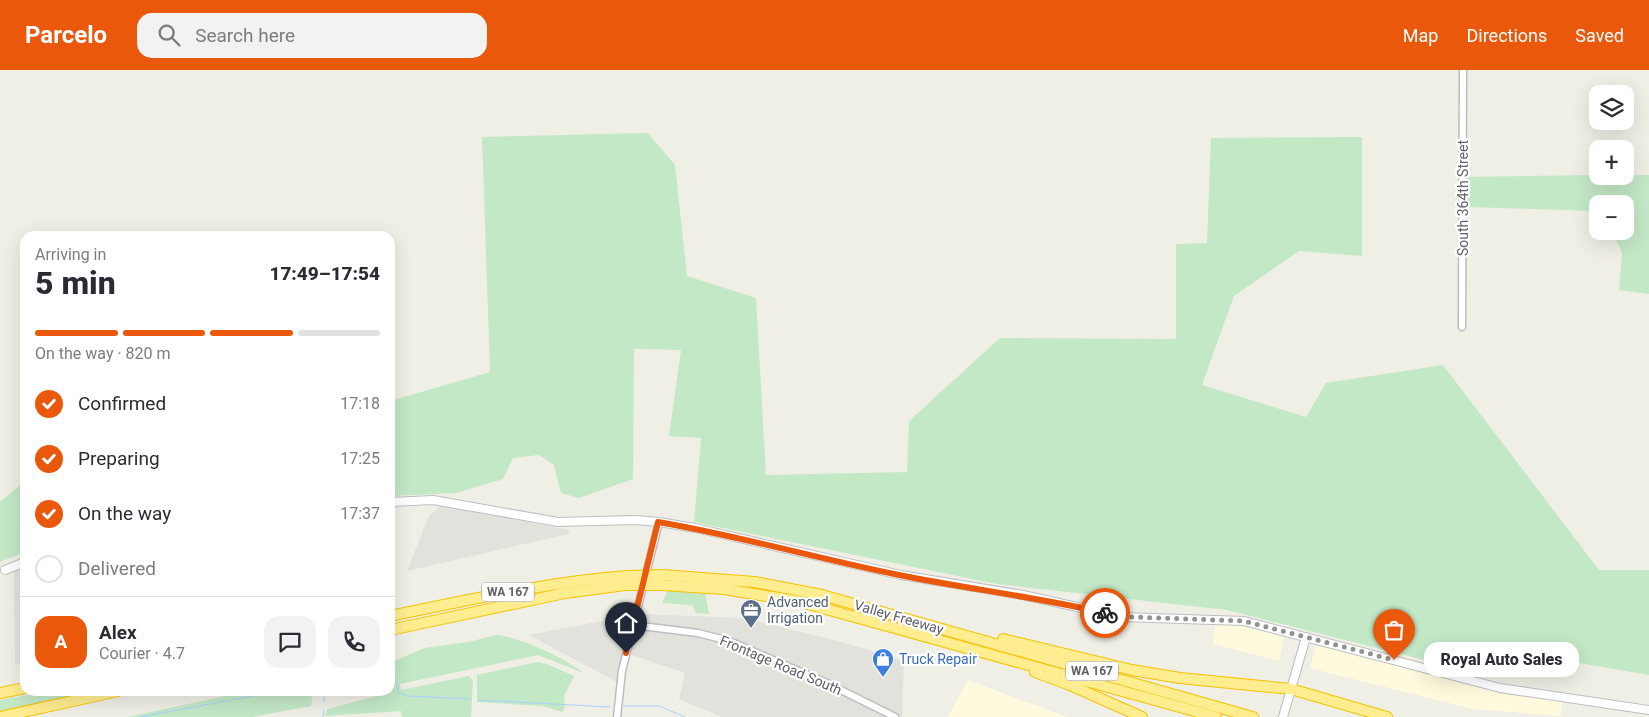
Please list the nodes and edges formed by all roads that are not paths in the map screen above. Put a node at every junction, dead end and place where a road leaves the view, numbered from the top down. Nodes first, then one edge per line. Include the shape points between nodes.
1 (1463, 70) edge
2 (1462, 327) dead end
3 (395, 501) edge
4 (658, 522) junction
5 (20, 564) edge
6 (2, 571) edge
7 (662, 580) junction
8 (626, 581) junction
9 (878, 610) junction
10 (395, 615) edge
11 (633, 625) junction
12 (395, 629) edge
13 (1306, 637) junction
14 (954, 644) junction
15 (20, 689) edge
16 (1292, 689) junction
17 (0, 693) edge
18 (95, 696) edge
19 (1649, 710) edge
20 (0, 717) edge
21 (617, 717) edge
22 (894, 717) edge
23 (1142, 717) edge
24 (1216, 717) edge
25 (1252, 717) edge
26 (1283, 717) edge
27 (1387, 717) edge

1 - 2 street, South 364th Street
3 - 4 main road via 414,499 452,502 558,522
4 - 11 street
4 - 13 main road via 894,574 1023,595 1122,617 1231,620
5 - 6 main road
7 - 8 highway, Valley Freeway / WA 167, bridge
7 - 9 highway, Valley Freeway / WA 167 via 755,582
7 - 14 highway, Valley Freeway / WA 167 via 797,601
8 - 10 highway, Valley Freeway / WA 167 via 563,582
8 - 12 highway, Valley Freeway / WA 167
9 - 16 highway via 911,615 1132,670
9 - 25 highway, Valley Freeway / WA 167
11 - 21 street via 620,680
11 - 22 street, Frontage Road South via 729,641
13 - 16 main road
13 - 19 main road via 1508,689
14 - 23 highway via 1070,685
14 - 24 highway, Valley Freeway / WA 167
15 - 17 highway
16 - 26 main road
16 - 27 highway
18 - 20 highway

